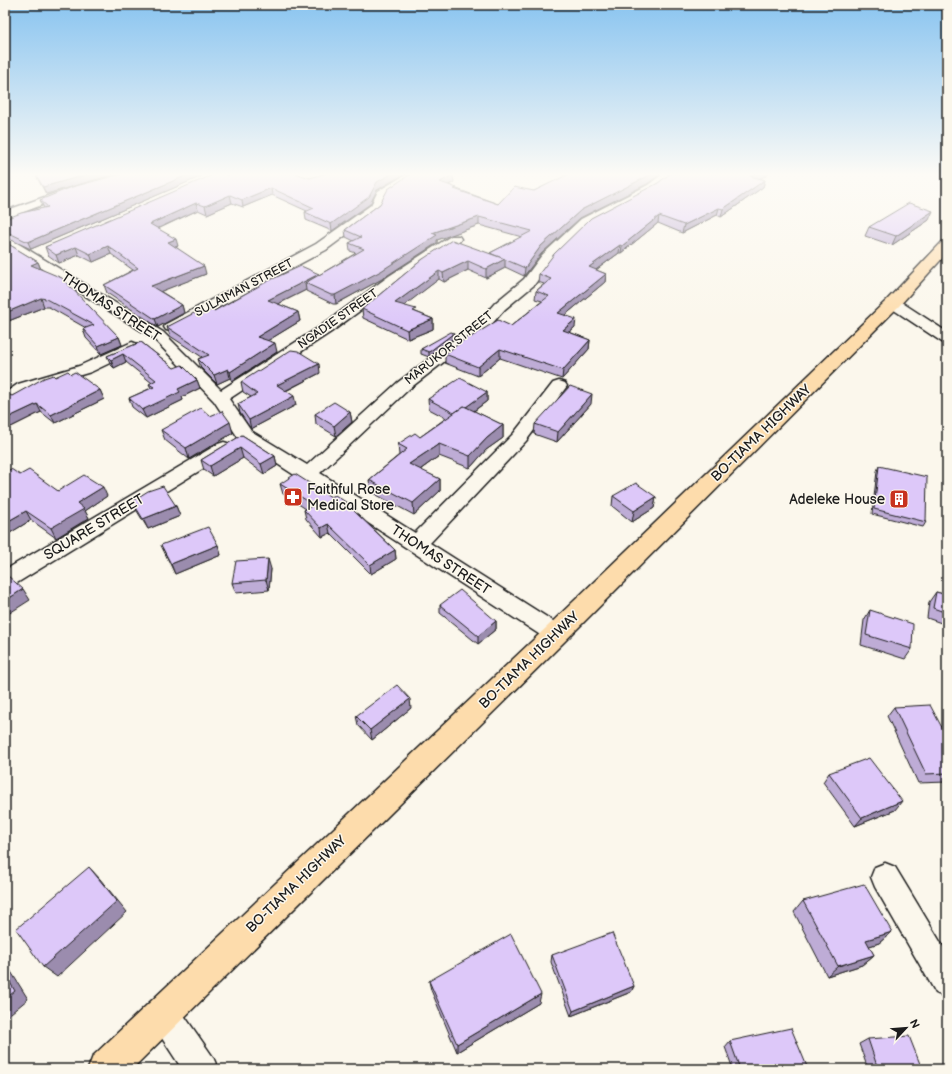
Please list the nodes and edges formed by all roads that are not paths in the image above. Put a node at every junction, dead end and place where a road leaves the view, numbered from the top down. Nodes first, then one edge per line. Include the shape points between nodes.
1 (355, 223) edge
2 (584, 223) edge
3 (455, 239) edge
4 (5, 241) edge
5 (947, 245) edge
6 (32, 253) junction
7 (5, 256) edge
8 (893, 303) junction
9 (158, 335) junction
10 (947, 339) edge
11 (5, 381) edge
12 (559, 386) dead end
13 (24, 387) junction
14 (220, 398) junction
15 (5, 400) edge
16 (245, 436) junction
17 (308, 474) junction
18 (416, 545) junction
19 (5, 580) edge
20 (556, 634) junction
21 (885, 877) dead end
22 (947, 982) edge
23 (163, 1012) junction
24 (106, 1069) edge
25 (201, 1069) edge

1 - 9 street, SULAIMAN STREET via 321,247
2 - 17 street, MARUKOR STREET via 547,258 529,282 500,306 485,323 403,386
3 - 14 street, NGADIE STREET via 394,279 326,329
4 - 6 street, THOMAS STREET
5 - 8 highway, BO-TIAMA HIGHWAY
6 - 7 street
6 - 9 street, THOMAS STREET
8 - 10 street
8 - 20 highway, BO-TIAMA HIGHWAY
9 - 13 street, SULAIMAN STREET via 85,369
9 - 14 street, THOMAS STREET
11 - 13 street
12 - 18 street via 520,438
13 - 15 street, SULAIMAN STREET
14 - 16 street, THOMAS STREET
16 - 17 street, THOMAS STREET
16 - 19 street, SQUARE STREET
17 - 18 street, THOMAS STREET
18 - 20 street, THOMAS STREET
20 - 23 highway, BO-TIAMA HIGHWAY
21 - 22 street
23 - 24 highway, BO-TIAMA HIGHWAY
23 - 25 street

